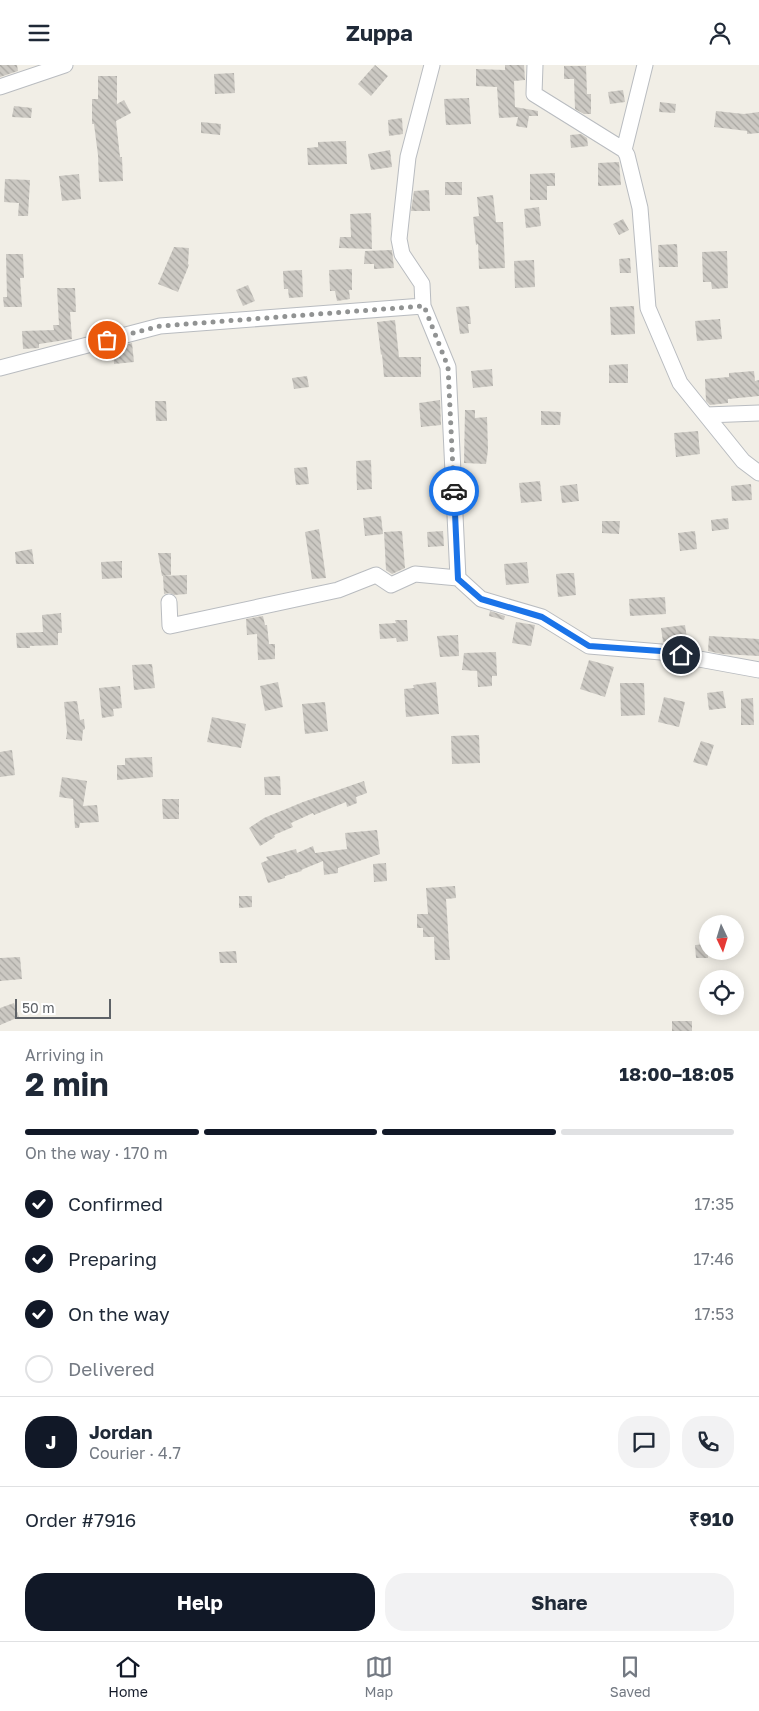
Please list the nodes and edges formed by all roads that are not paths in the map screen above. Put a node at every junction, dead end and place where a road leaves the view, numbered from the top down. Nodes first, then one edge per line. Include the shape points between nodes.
1 (65, 65) edge
2 (432, 65) edge
3 (535, 65) edge
4 (645, 65) edge
5 (0, 87) edge
6 (624, 150) junction
7 (424, 306) junction
8 (0, 368) edge
9 (759, 413) edge
10 (706, 415) junction
11 (759, 473) edge
12 (458, 579) junction
13 (168, 602) dead end
14 (759, 670) edge

1 - 5 street
2 - 7 street via 408,157 400,239 402,253 422,284
3 - 6 street via 534,94
4 - 6 street
6 - 10 street via 628,155 640,208 648,308 680,383
7 - 8 street via 160,326
7 - 12 street via 448,367
9 - 10 street
10 - 11 street via 743,461
12 - 13 street via 415,574 391,585 376,575 338,590 170,626
12 - 14 street via 481,599 542,617 589,646 661,651

